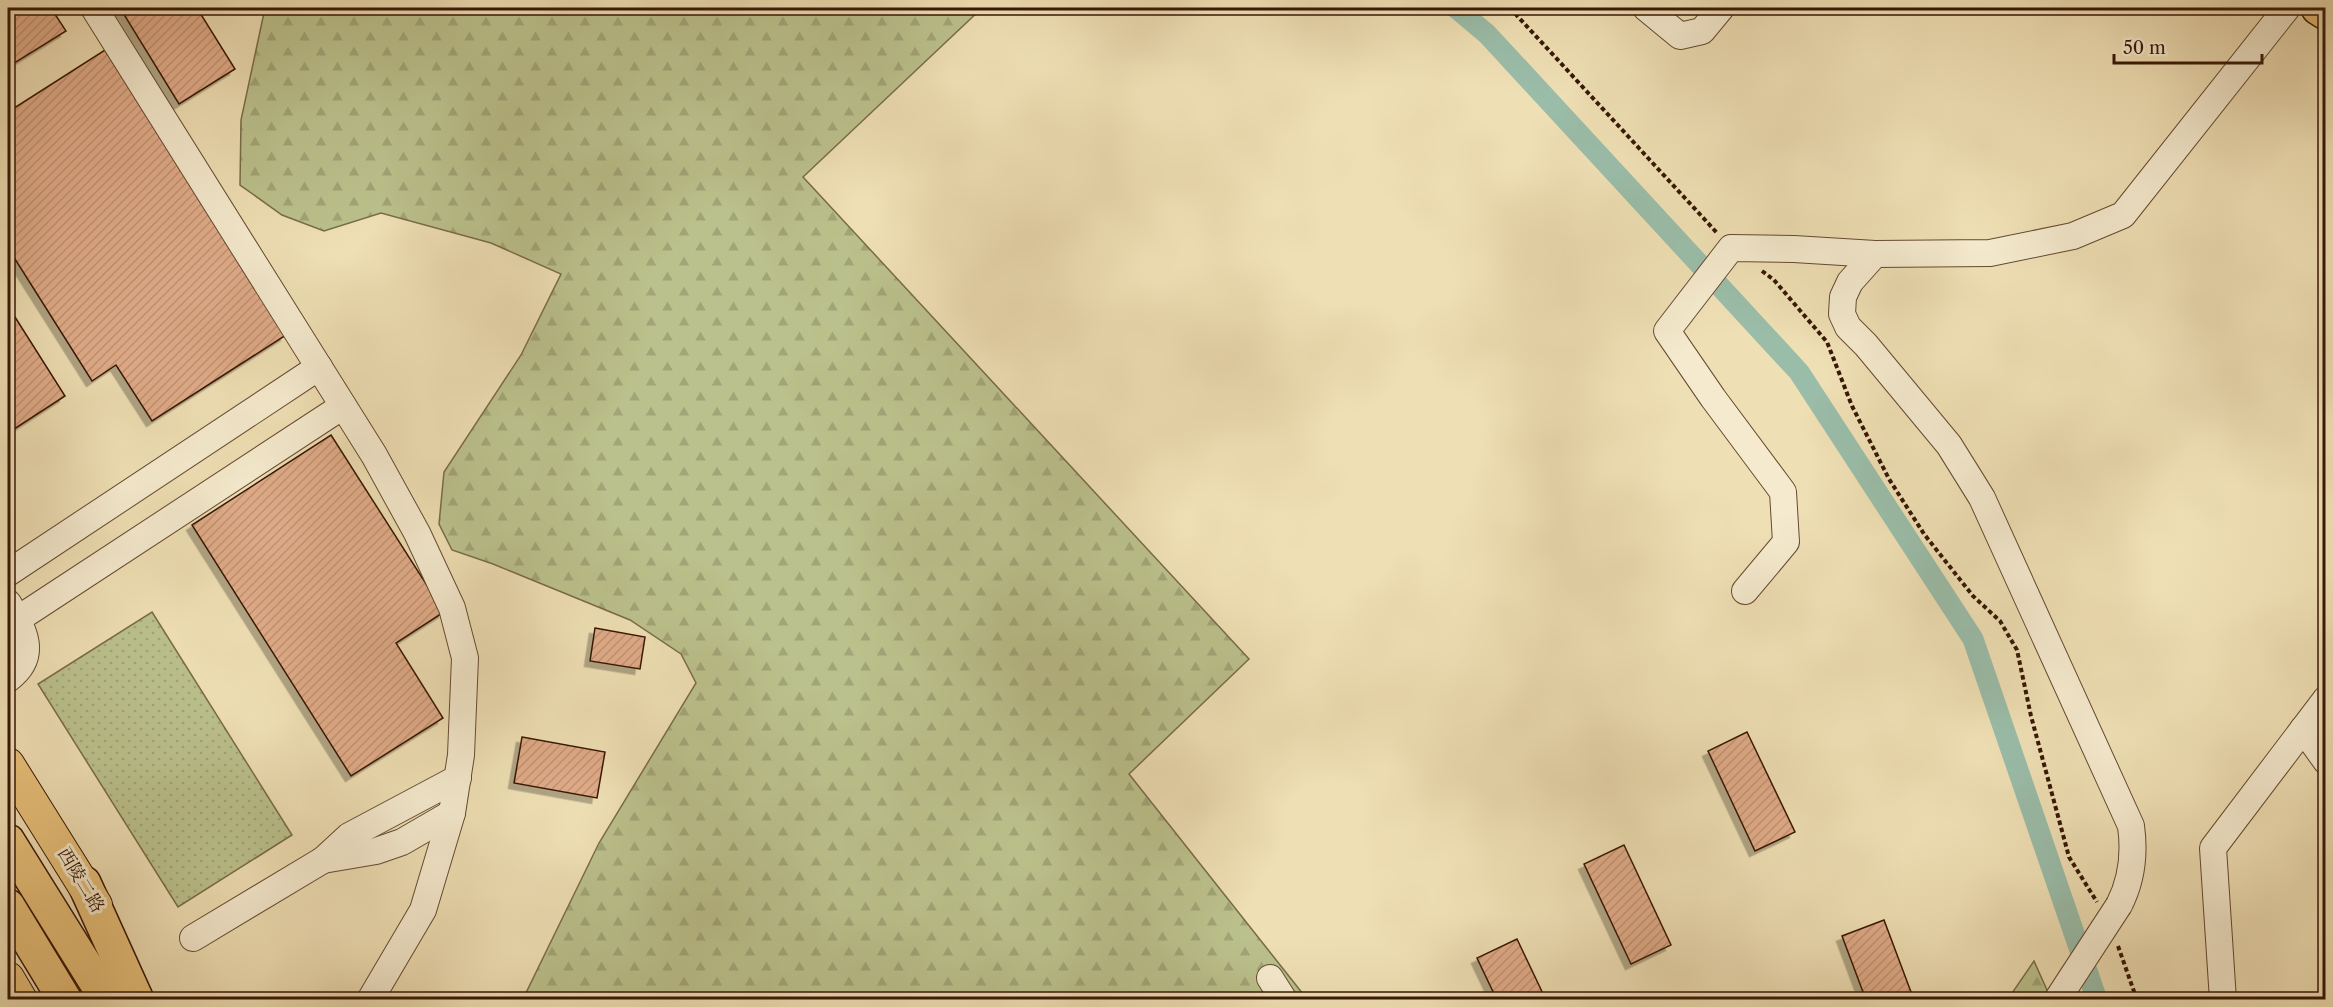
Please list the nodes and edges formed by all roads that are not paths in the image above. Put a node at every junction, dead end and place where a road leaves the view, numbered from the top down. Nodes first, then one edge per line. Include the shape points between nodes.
1 (94, 8) edge
2 (1646, 8) edge
3 (1721, 8) edge
4 (2287, 8) edge
5 (2318, 8) edge
6 (2325, 13) edge
7 (1875, 254) junction
8 (319, 368) junction
9 (343, 406) junction
10 (8, 573) edge
11 (1745, 591) dead end
12 (13, 611) edge
13 (8, 679) edge
14 (2325, 699) edge
15 (2302, 729) junction
16 (2325, 761) edge
17 (8, 764) edge
18 (458, 778) junction
19 (452, 813) junction
20 (8, 841) edge
21 (322, 860) junction
22 (84, 884) junction
23 (8, 906) edge
24 (193, 938) dead end
25 (8, 978) edge
26 (1270, 978) dead end
27 (61, 993) edge
28 (21, 999) edge
29 (108, 999) edge
30 (137, 999) edge
31 (150, 999) edge
32 (370, 999) edge
33 (1284, 999) edge
34 (2057, 999) edge
35 (2223, 999) edge

1 - 8 street
2 - 3 street via 1680,36 1702,31
4 - 7 street via 2123,215 2073,236 1990,253
5 - 6 highway
7 - 11 street via 1731,248 1666,331 1783,492 1786,542
7 - 34 street, bridge via 1850,282 1843,297 1842,314 1848,327 1949,445 1973,482 2131,826 2134,844 2127,890 2110,908
8 - 9 street
8 - 10 street
9 - 12 street
9 - 18 street via 417,533 452,608 465,658
12 - 13 street via 27,640 24,661
14 - 15 street
15 - 16 street
15 - 35 street via 2213,848
17 - 22 main road, 西陵二路
18 - 19 street
18 - 21 street via 349,836
19 - 21 street via 402,842 376,851
19 - 32 street via 423,910
20 - 29 highway
21 - 24 street
22 - 30 highway
22 - 31 main road, 西陵二路
23 - 27 highway
25 - 28 main road
26 - 33 street

